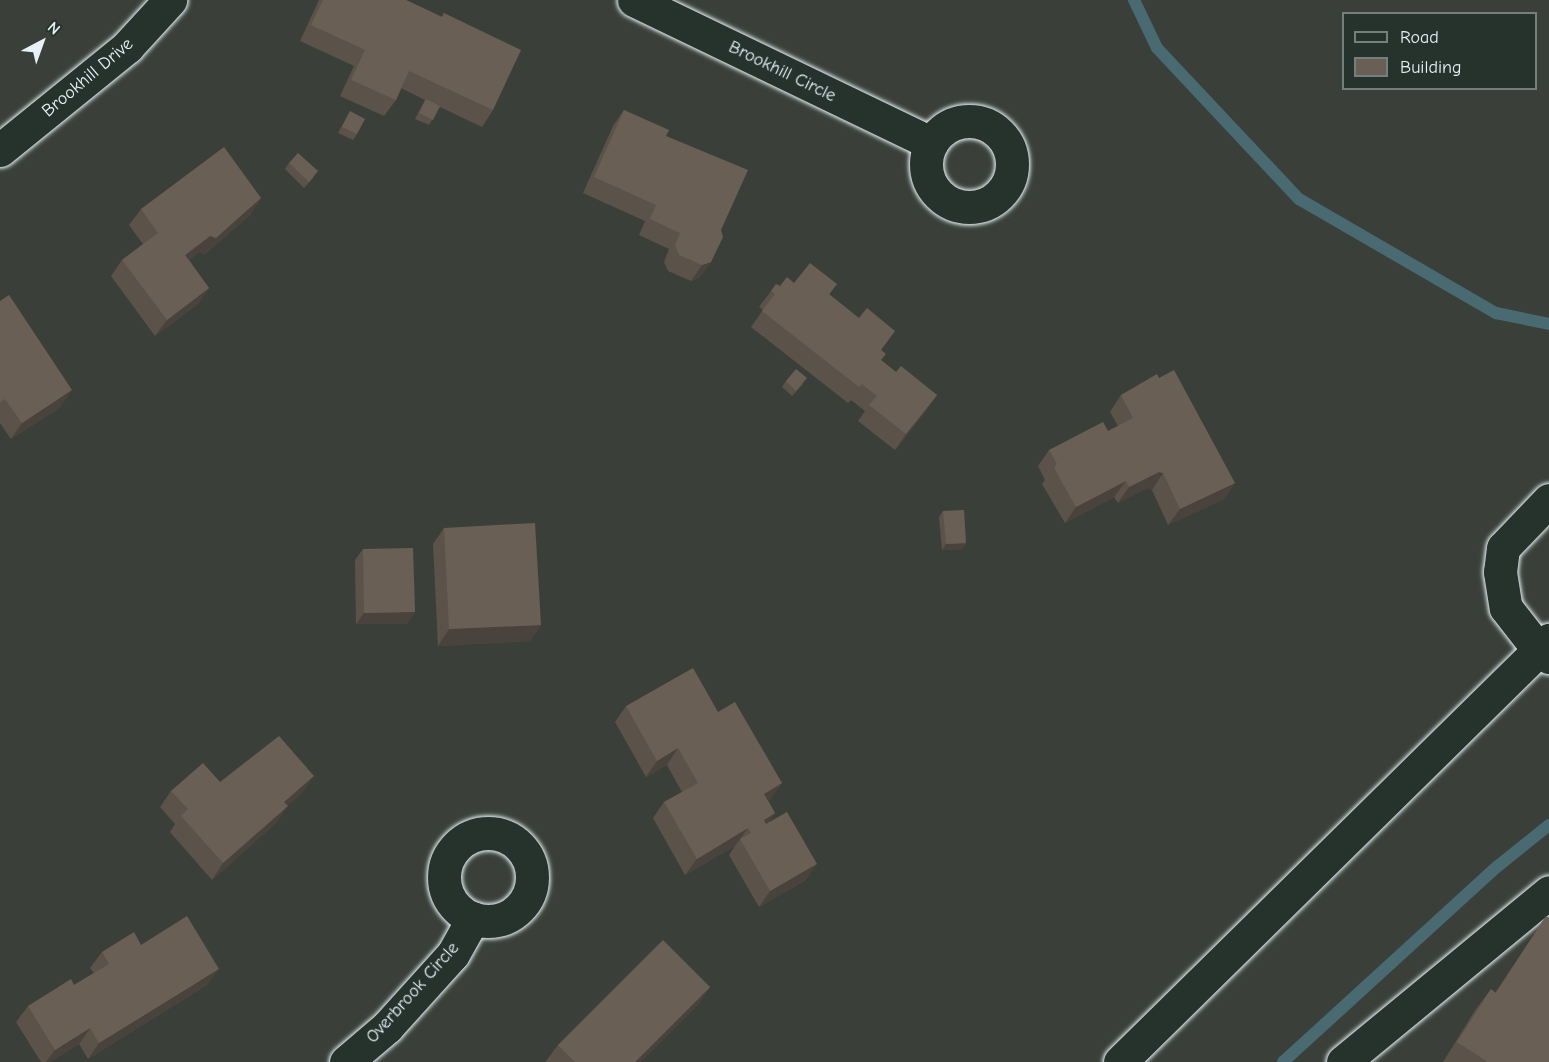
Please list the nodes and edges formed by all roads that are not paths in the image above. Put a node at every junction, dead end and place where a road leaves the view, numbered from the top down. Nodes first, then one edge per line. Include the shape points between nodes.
1 (170, 0) edge
2 (634, 0) edge
3 (931, 144) dead end
4 (0, 150) edge
5 (1549, 500) edge
6 (1546, 649) edge
7 (1549, 892) edge
8 (473, 918) dead end
9 (346, 1062) edge
10 (1120, 1062) edge
11 (1343, 1062) edge

1 - 4 street, Brookhill Drive via 127,48
2 - 3 street, Brookhill Circle
5 - 6 street via 1503,548 1500,572 1506,608
6 - 10 street
7 - 11 street
8 - 9 street, Overbrook Circle via 453,954 387,1027

